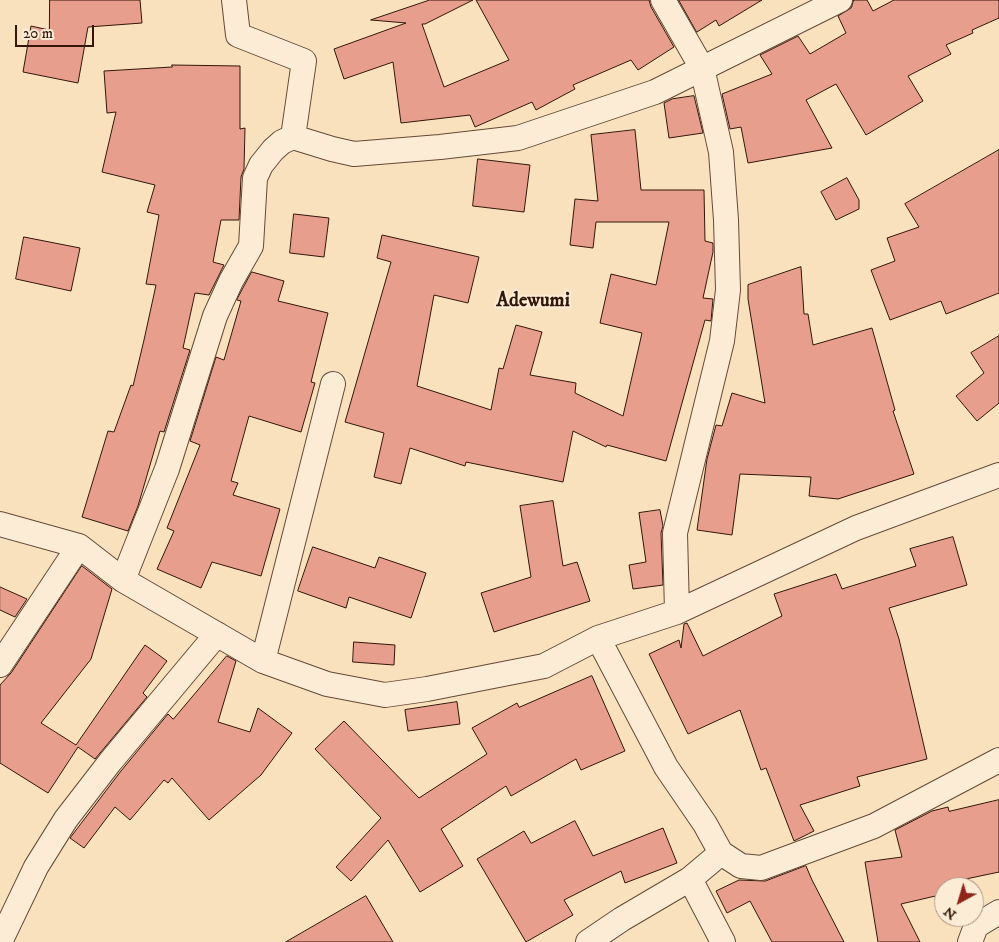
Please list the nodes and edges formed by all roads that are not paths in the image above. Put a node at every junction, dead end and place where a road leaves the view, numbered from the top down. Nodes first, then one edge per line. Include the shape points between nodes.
1 (234, 0) edge
2 (663, 0) edge
3 (840, 0) edge
4 (702, 68) junction
5 (293, 136) junction
6 (332, 384) dead end
7 (999, 475) edge
8 (0, 524) edge
9 (79, 546) junction
10 (123, 580) junction
11 (677, 612) junction
12 (216, 634) junction
13 (598, 638) junction
14 (263, 661) junction
15 (0, 665) edge
16 (999, 760) edge
17 (721, 853) junction
18 (690, 879) junction
19 (999, 912) edge
20 (5, 940) edge
21 (588, 942) edge
22 (723, 942) edge
23 (970, 942) edge

1 - 5 street via 238,35 304,62
2 - 4 street
3 - 4 street
4 - 5 street via 655,92 518,138 354,154
4 - 11 street via 721,152 728,290 722,341 675,533
5 - 10 street via 273,150 261,164 255,178 251,246 215,316 167,469
6 - 14 street
7 - 11 street via 856,528
8 - 9 street
9 - 10 street
9 - 15 street
10 - 12 street
11 - 13 street
12 - 14 street
12 - 20 street via 66,819 36,867
13 - 14 street via 544,666 385,695 327,684
13 - 17 street via 666,767
16 - 17 street via 874,826 761,868 741,866
17 - 18 street
18 - 21 street
18 - 22 street
19 - 23 street via 976,926

